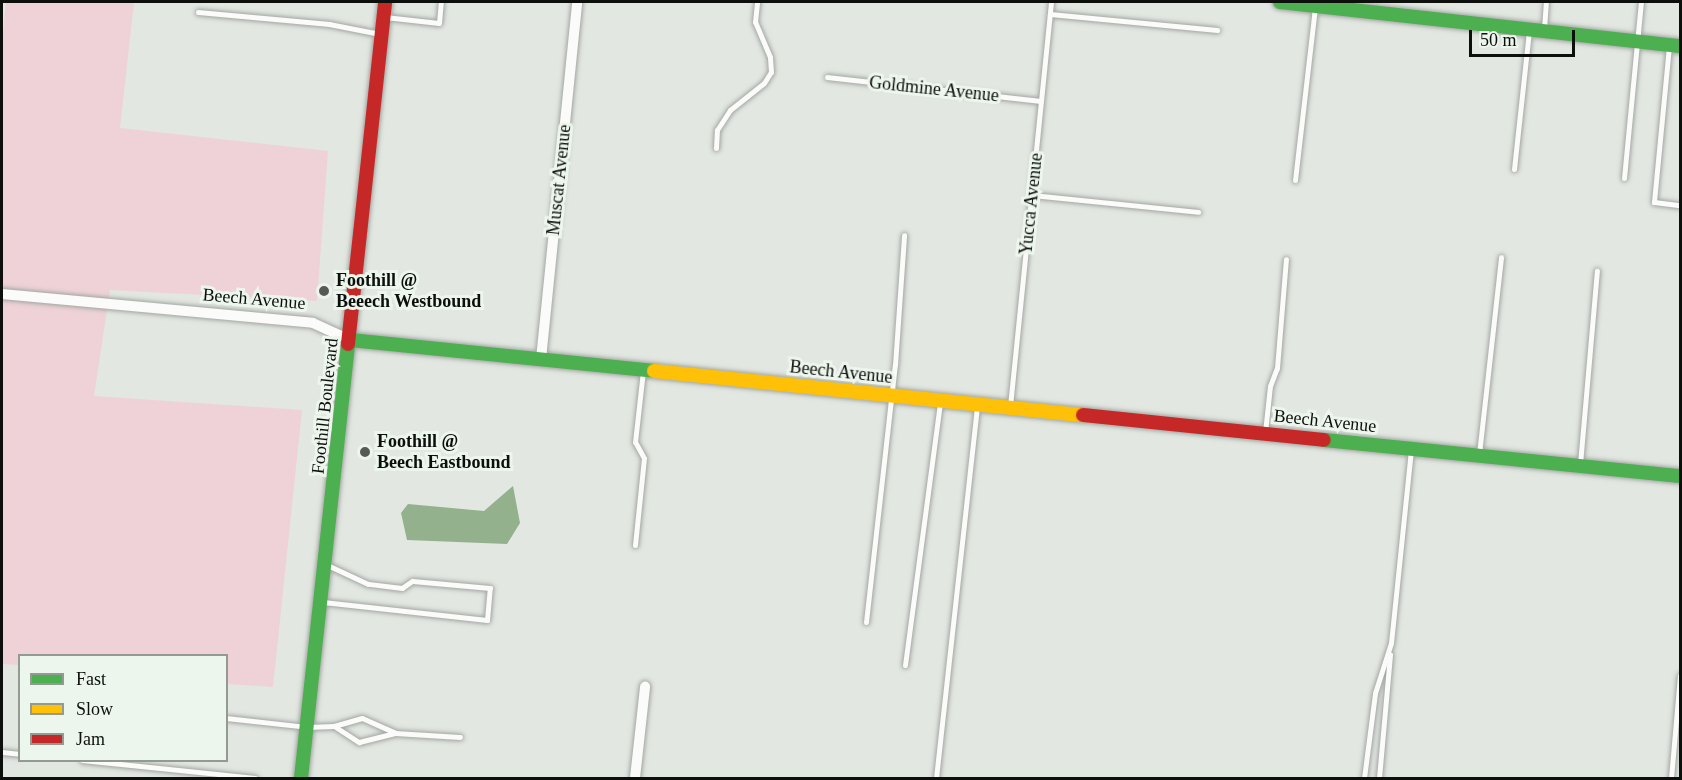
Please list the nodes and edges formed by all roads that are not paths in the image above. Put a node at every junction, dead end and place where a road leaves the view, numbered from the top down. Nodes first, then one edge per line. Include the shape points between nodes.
1 (385, 2) edge
2 (441, 2) edge
3 (577, 2) edge
4 (757, 2) edge
5 (1052, 2) edge
6 (1280, 2) edge
7 (1546, 2) edge
8 (1641, 2) edge
9 (1315, 5) junction
10 (1336, 5) edge
11 (198, 12) dead end
12 (1050, 14) junction
13 (384, 16) junction
14 (1216, 30) dead end
15 (1537, 30) junction
16 (382, 35) junction
17 (1637, 41) junction
18 (1675, 45) edge
19 (826, 77) dead end
20 (1041, 100) junction
21 (716, 148) dead end
22 (1514, 169) dead end
23 (1624, 178) dead end
24 (1295, 180) dead end
25 (1032, 195) junction
26 (1680, 206) edge
27 (1198, 212) dead end
28 (903, 234) dead end
29 (1501, 257) dead end
30 (1286, 260) dead end
31 (1597, 272) dead end
32 (2, 294) edge
33 (350, 340) junction
34 (541, 359) junction
35 (643, 370) junction
36 (891, 395) junction
37 (940, 400) junction
38 (977, 404) junction
39 (1010, 407) junction
40 (1265, 433) junction
41 (1411, 448) junction
42 (1479, 455) junction
43 (1580, 465) junction
44 (1680, 476) edge
45 (635, 545) dead end
46 (325, 565) junction
47 (321, 602) junction
48 (866, 622) dead end
49 (1391, 643) junction
50 (905, 665) dead end
51 (1680, 675) edge
52 (645, 687) dead end
53 (228, 718) edge
54 (334, 726) junction
55 (307, 727) junction
56 (395, 733) junction
57 (459, 737) dead end
58 (2, 752) edge
59 (18, 754) edge
60 (101, 762) edge
61 (255, 778) edge
62 (301, 778) edge
63 (635, 778) edge
64 (936, 778) edge
65 (1364, 778) edge
66 (1379, 778) edge
67 (1671, 778) edge

1 - 13 main road, Foothill Boulevard
2 - 13 lane via 439,22
3 - 34 street, Muscat Avenue
4 - 21 lane via 755,22 770,57 771,72 764,83 730,110 717,130
5 - 12 lane, Yucca Avenue
6 - 9 main road
7 - 15 lane
8 - 17 lane
9 - 10 main road
9 - 24 lane
10 - 15 main road
11 - 16 lane via 329,24
12 - 14 lane
12 - 20 lane, Yucca Avenue
13 - 16 main road, Foothill Boulevard
15 - 17 main road
15 - 22 lane
16 - 33 main road, Foothill Boulevard
17 - 18 main road
17 - 23 lane
18 - 26 lane via 1654,202
19 - 20 lane, Goldmine Avenue
20 - 25 lane, Yucca Avenue
25 - 27 lane
25 - 39 lane, Yucca Avenue
28 - 36 lane
29 - 42 lane
30 - 40 lane via 1277,368 1270,386
31 - 43 lane
32 - 33 street, Beech Avenue via 313,323
33 - 34 main road, Beech Avenue
33 - 46 main road, Foothill Boulevard
34 - 35 main road, Beech Avenue
35 - 36 main road, Beech Avenue
35 - 45 lane via 635,442 644,458
36 - 37 main road, Beech Avenue
36 - 48 lane
37 - 38 main road, Beech Avenue
37 - 50 lane
38 - 39 main road, Beech Avenue
38 - 64 lane
39 - 40 main road, Beech Avenue
40 - 41 main road, Beech Avenue
41 - 42 main road, Beech Avenue
41 - 49 lane
42 - 43 main road, Beech Avenue
43 - 44 main road, Beech Avenue
46 - 47 main road, Foothill Boulevard
46 - 47 lane via 368,584 402,588 412,581 490,588 487,620
47 - 55 main road, Foothill Boulevard
49 - 65 lane via 1375,693
49 - 66 lane
51 - 67 lane
52 - 63 street
53 - 55 lane
54 - 55 lane
54 - 56 lane via 362,718
54 - 56 lane via 359,742
55 - 62 main road, Foothill Boulevard
56 - 57 lane
58 - 59 lane
60 - 61 lane

